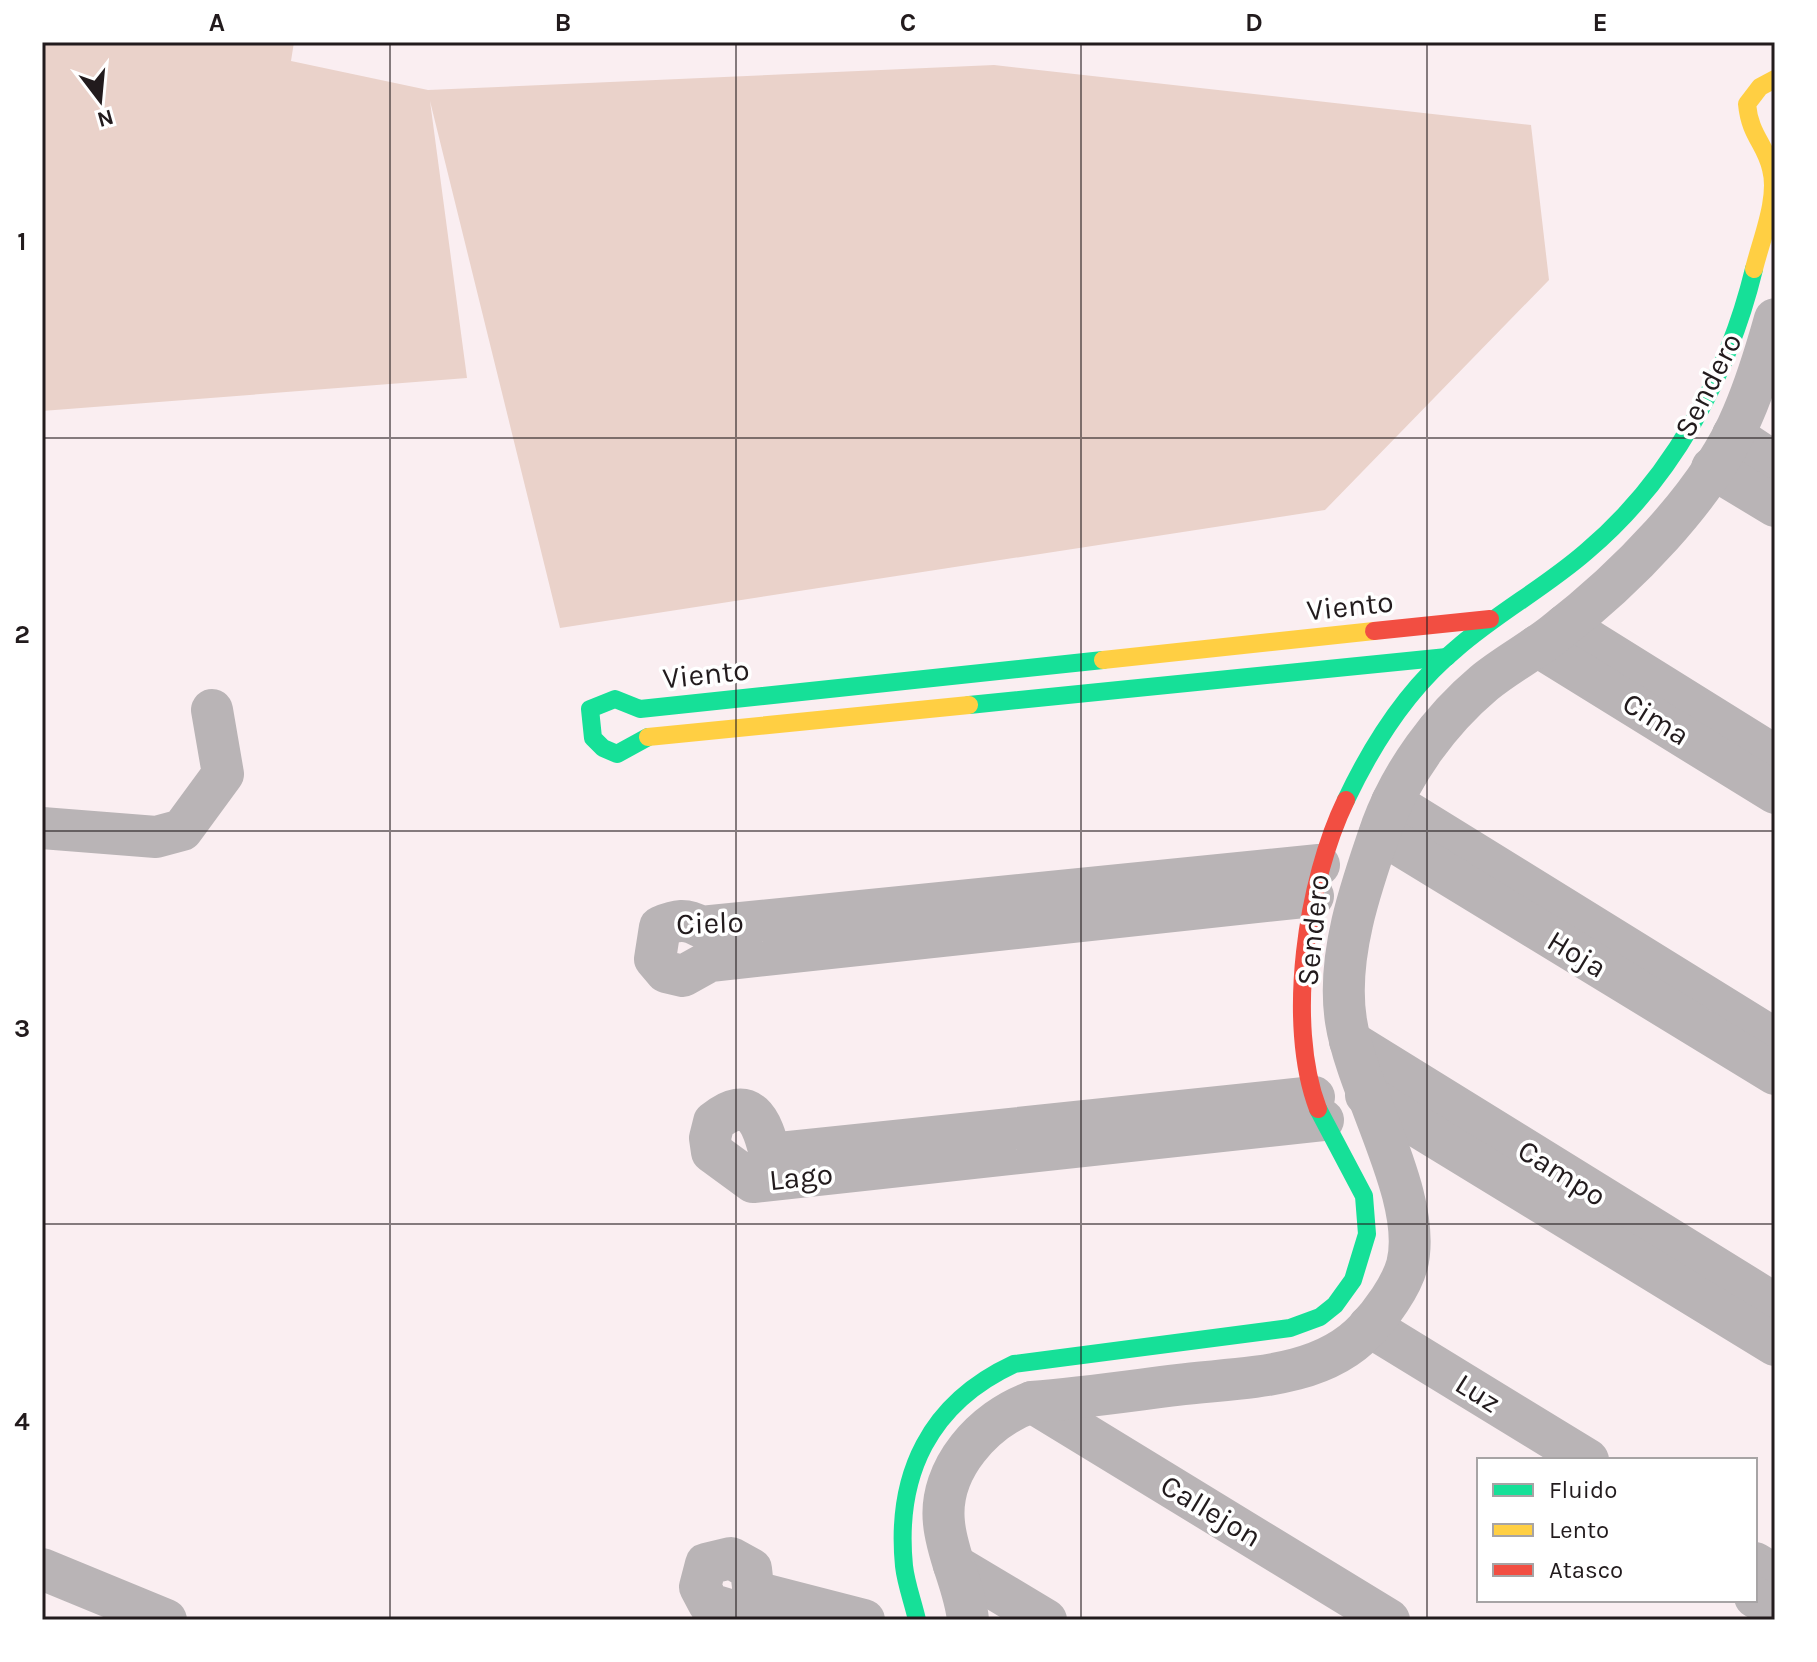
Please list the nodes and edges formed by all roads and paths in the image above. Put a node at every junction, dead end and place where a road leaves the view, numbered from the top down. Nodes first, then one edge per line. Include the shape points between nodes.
1 (1775, 79) edge
2 (1775, 319) edge
3 (1722, 452) junction
4 (1775, 463) edge
5 (1775, 506) edge
6 (1490, 619) junction
7 (1551, 635) junction
8 (1447, 657) junction
9 (212, 710) dead end
10 (1775, 756) edge
11 (1775, 793) edge
12 (1775, 804) edge
13 (1775, 816) edge
14 (1386, 818) junction
15 (42, 828) edge
16 (1316, 881) junction
17 (1775, 1039) edge
18 (1350, 1041) junction
19 (1775, 1074) edge
20 (1366, 1095) junction
21 (1318, 1109) junction
22 (1775, 1304) edge
23 (1359, 1334) junction
24 (1775, 1345) edge
25 (1032, 1402) junction
26 (1534, 1458) edge
27 (1584, 1458) edge
28 (1757, 1564) edge
29 (954, 1565) junction
30 (42, 1569) edge
31 (1775, 1575) edge
32 (1757, 1598) edge
33 (1775, 1609) edge
34 (166, 1620) edge
35 (763, 1620) edge
36 (864, 1620) edge
37 (917, 1620) edge
38 (968, 1620) edge
39 (1046, 1620) edge
40 (1389, 1620) edge

1 - 6 street, Sendero via 1760,87 1747,104 1750,129 1772,172 1751,290 1699,417 1601,538 1551,580
2 - 3 street, Sendero
3 - 4 street
3 - 5 street
3 - 7 street, Sendero via 1649,547
6 - 8 street, Sendero
6 - 8 street, Viento via 640,709 625,698 607,698 590,709 588,721 593,741 603,751 617,754 643,737
7 - 10 street, Cima
7 - 11 street, Cima
7 - 14 street, Sendero via 1483,684 1450,718 1426,745
8 - 16 street, Sendero via 1396,712 1348,794
9 - 15 street via 223,774 182,830 156,837
12 - 13 street
14 - 17 street, Hoja
14 - 18 street, Sendero via 1366,872 1347,957 1345,1017
14 - 19 street, Hoja
16 - 16 street, Cielo via 701,927 690,920 674,921 660,927 655,959 666,972 683,976 710,961
16 - 21 street, Sendero via 1306,1002
18 - 20 street, Sendero
18 - 22 street, Campo
20 - 23 street, Sendero via 1404,1197 1409,1237 1406,1267
20 - 24 street, Campo
21 - 21 street, Lago via 770,1154 762,1122 750,1111 737,1109 714,1122 710,1138 712,1152 753,1182
21 - 37 street, Sendero via 1366,1204 1366,1240 1358,1271 1340,1296 1323,1316 1290,1328 1014,1364 972,1383 932,1426 909,1484 904,1566
23 - 25 street, Sendero via 1319,1361 1284,1371
23 - 26 street, Luz
23 - 27 street, Luz
25 - 29 street, Sendero via 1006,1411 957,1463 944,1496 944,1524
25 - 40 street, Callejon
28 - 31 street
29 - 38 street, Sendero
29 - 39 street
30 - 34 street
32 - 33 street
35 - 36 street via 709,1604 700,1587 706,1564 731,1558 751,1569 753,1587 763,1594

